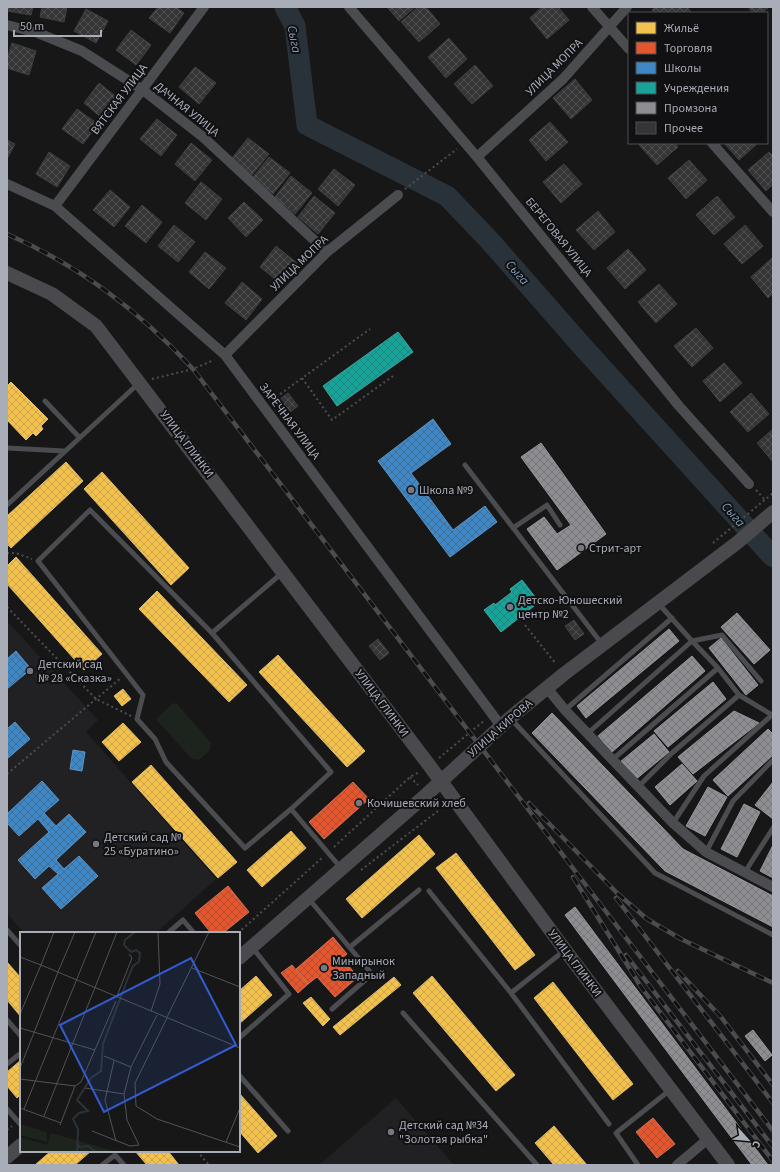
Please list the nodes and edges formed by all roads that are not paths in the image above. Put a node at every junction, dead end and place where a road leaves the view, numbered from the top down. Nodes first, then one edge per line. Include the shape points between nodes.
1 (204, 7) edge
2 (349, 7) edge
3 (592, 7) edge
4 (628, 7) edge
5 (7, 25) edge
6 (610, 27) junction
7 (628, 48) edge
8 (143, 90) junction
9 (713, 144) edge
10 (477, 157) junction
11 (7, 184) edge
12 (398, 195) dead end
13 (55, 206) junction
14 (773, 212) edge
15 (327, 252) junction
16 (7, 273) edge
17 (225, 356) junction
18 (140, 382) junction
19 (45, 401) dead end
20 (79, 437) junction
21 (7, 448) edge
22 (64, 451) junction
23 (465, 465) dead end
24 (750, 484) dead end
25 (7, 504) edge
26 (773, 512) edge
27 (560, 525) dead end
28 (513, 528) junction
29 (283, 572) junction
30 (658, 602) junction
31 (672, 618) junction
32 (212, 633) junction
33 (692, 640) junction
34 (602, 645) junction
35 (718, 668) junction
36 (761, 681) dead end
37 (547, 688) junction
38 (739, 696) junction
39 (565, 710) junction
40 (772, 715) edge
41 (506, 722) junction
42 (587, 734) junction
43 (612, 760) junction
44 (773, 760) edge
45 (441, 781) junction
46 (638, 787) junction
47 (291, 809) junction
48 (673, 823) junction
49 (773, 828) edge
50 (706, 852) junction
51 (342, 868) junction
52 (745, 872) junction
53 (773, 887) edge
54 (419, 890) dead end
55 (429, 891) dead end
56 (308, 898) junction
57 (7, 930) edge
58 (169, 932) edge
59 (193, 932) edge
60 (773, 935) edge
61 (20, 945) edge
62 (252, 947) junction
63 (350, 947) junction
64 (565, 950) junction
65 (240, 957) edge
66 (511, 993) junction
67 (332, 1009) dead end
68 (403, 1013) dead end
69 (7, 1020) edge
70 (20, 1035) edge
71 (240, 1037) edge
72 (20, 1054) edge
73 (7, 1064) edge
74 (240, 1076) edge
75 (671, 1089) junction
76 (7, 1109) edge
77 (20, 1124) edge
78 (609, 1124) dead end
79 (288, 1131) dead end
80 (708, 1139) junction
81 (20, 1146) edge
82 (7, 1157) edge
83 (102, 1165) edge
84 (124, 1165) edge
85 (537, 1165) edge
86 (638, 1165) edge
87 (677, 1165) edge
88 (728, 1165) edge

1 - 8 street, ВЯТСКАЯ УЛИЦА
2 - 10 street, БЕРЕГОВАЯ УЛИЦА
3 - 6 street
4 - 6 street, УЛИЦА МОПРА
5 - 8 street, ДАЧНАЯ УЛИЦА via 38,32 82,50
6 - 7 street
6 - 10 street, УЛИЦА МОПРА via 563,79
8 - 13 street, ВЯТСКАЯ УЛИЦА
8 - 15 street, ДАЧНАЯ УЛИЦА via 203,137
9 - 14 street
10 - 24 street, БЕРЕГОВАЯ УЛИЦА via 679,406
11 - 13 street, ЗАРЕЧНАЯ УЛИЦА
12 - 15 street, УЛИЦА МОПРА
13 - 17 street, ЗАРЕЧНАЯ УЛИЦА
15 - 17 street, УЛИЦА МОПРА
16 - 18 main road, УЛИЦА ГЛИНКИ via 52,294 96,326
17 - 41 street, ЗАРЕЧНАЯ УЛИЦА
18 - 20 lane
18 - 29 main road, УЛИЦА ГЛИНКИ
19 - 20 lane
20 - 22 lane
21 - 22 lane
22 - 25 lane
23 - 28 lane
26 - 30 main road, УЛИЦА КИРОВА via 738,542
27 - 28 lane via 547,505
28 - 34 lane
29 - 32 lane
29 - 45 main road, УЛИЦА ГЛИНКИ
30 - 31 lane
30 - 34 main road, УЛИЦА КИРОВА
31 - 33 lane
31 - 39 lane
32 - 47 lane via 331,772
32 - 47 lane via 90,510 38,561 143,695 137,719 155,739 166,762 245,848
33 - 35 lane
33 - 36 lane via 722,635
33 - 42 lane
34 - 37 main road, УЛИЦА КИРОВА
35 - 38 lane
35 - 43 lane
37 - 39 street
37 - 41 main road, УЛИЦА КИРОВА
38 - 40 lane
38 - 46 lane via 672,753
39 - 42 street
40 - 48 lane via 704,776
41 - 45 main road, УЛИЦА КИРОВА
41 - 60 lane via 655,873
42 - 43 street
43 - 46 street
44 - 50 lane via 733,800
45 - 51 main road, УЛИЦА КИРОВА
45 - 64 main road, УЛИЦА ГЛИНКИ
46 - 48 street
47 - 51 lane
48 - 50 street
49 - 52 lane
50 - 52 street
51 - 56 main road, УЛИЦА КИРОВА
52 - 53 street
54 - 63 lane
55 - 66 lane
56 - 62 main road, УЛИЦА КИРОВА
56 - 63 lane
57 - 61 lane
58 - 59 lane via 183,920
62 - 65 main road, УЛИЦА КИРОВА
62 - 71 lane via 290,994
63 - 67 lane via 372,974
64 - 66 lane
64 - 75 main road, УЛИЦА ГЛИНКИ
66 - 78 lane
68 - 85 lane
69 - 70 lane
72 - 73 lane
74 - 79 lane
75 - 80 main road, УЛИЦА ГЛИНКИ
75 - 86 lane via 616,1133
76 - 77 lane
80 - 87 street
80 - 88 main road, УЛИЦА ГЛИНКИ
81 - 82 main road
83 - 84 lane via 115,1155

